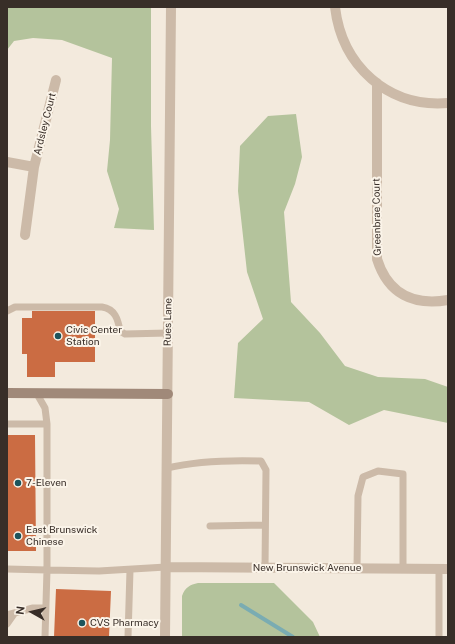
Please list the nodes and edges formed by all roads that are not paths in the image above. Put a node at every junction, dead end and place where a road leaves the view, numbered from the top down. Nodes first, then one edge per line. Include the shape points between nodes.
1 (171, 7) edge
2 (335, 7) edge
3 (56, 80) dead end
4 (376, 83) junction
5 (448, 103) edge
6 (7, 162) edge
7 (34, 167) junction
8 (25, 235) dead end
9 (448, 300) edge
10 (7, 311) edge
11 (168, 333) junction
12 (7, 393) edge
13 (37, 394) junction
14 (168, 394) junction
15 (7, 424) edge
16 (47, 424) junction
17 (167, 468) junction
18 (265, 525) junction
19 (210, 526) dead end
20 (166, 567) junction
21 (265, 568) junction
22 (357, 568) junction
23 (403, 568) junction
24 (443, 568) edge
25 (7, 569) edge
26 (47, 570) junction
27 (130, 570) junction
28 (45, 608) junction
29 (10, 615) edge
30 (7, 624) edge
31 (45, 637) edge
32 (128, 637) edge
33 (165, 637) edge
34 (439, 637) edge

1 - 11 street, Rues Lane
2 - 4 street via 339,28 347,48 359,67
3 - 7 street, Ardsley Court
4 - 5 street via 408,99 424,103
4 - 9 street, Greenbrae Court via 377,260 386,280 403,296 425,302
6 - 7 street, Ardsley Court
7 - 8 street, Ardsley Court
10 - 11 lane via 15,307 102,307 113,312 118,319 120,330 125,334
11 - 14 street, Rues Lane
12 - 13 main road
13 - 14 main road
13 - 16 lane via 45,408
14 - 17 street, Rues Lane
15 - 16 lane
16 - 26 lane
17 - 18 lane via 188,463 215,463 228,460 261,461 266,470
17 - 20 street, Rues Lane
18 - 19 lane
18 - 21 lane
20 - 21 street, New Brunswick Avenue
20 - 27 lane
20 - 33 street, Rues Lane
21 - 22 street, New Brunswick Avenue
22 - 23 street, New Brunswick Avenue
22 - 23 lane via 358,496 363,477 378,471 403,474
23 - 24 street, New Brunswick Avenue
24 - 34 lane
25 - 26 lane
26 - 27 lane
26 - 28 lane
27 - 32 lane
28 - 29 lane via 33,608
28 - 31 lane
29 - 30 lane

